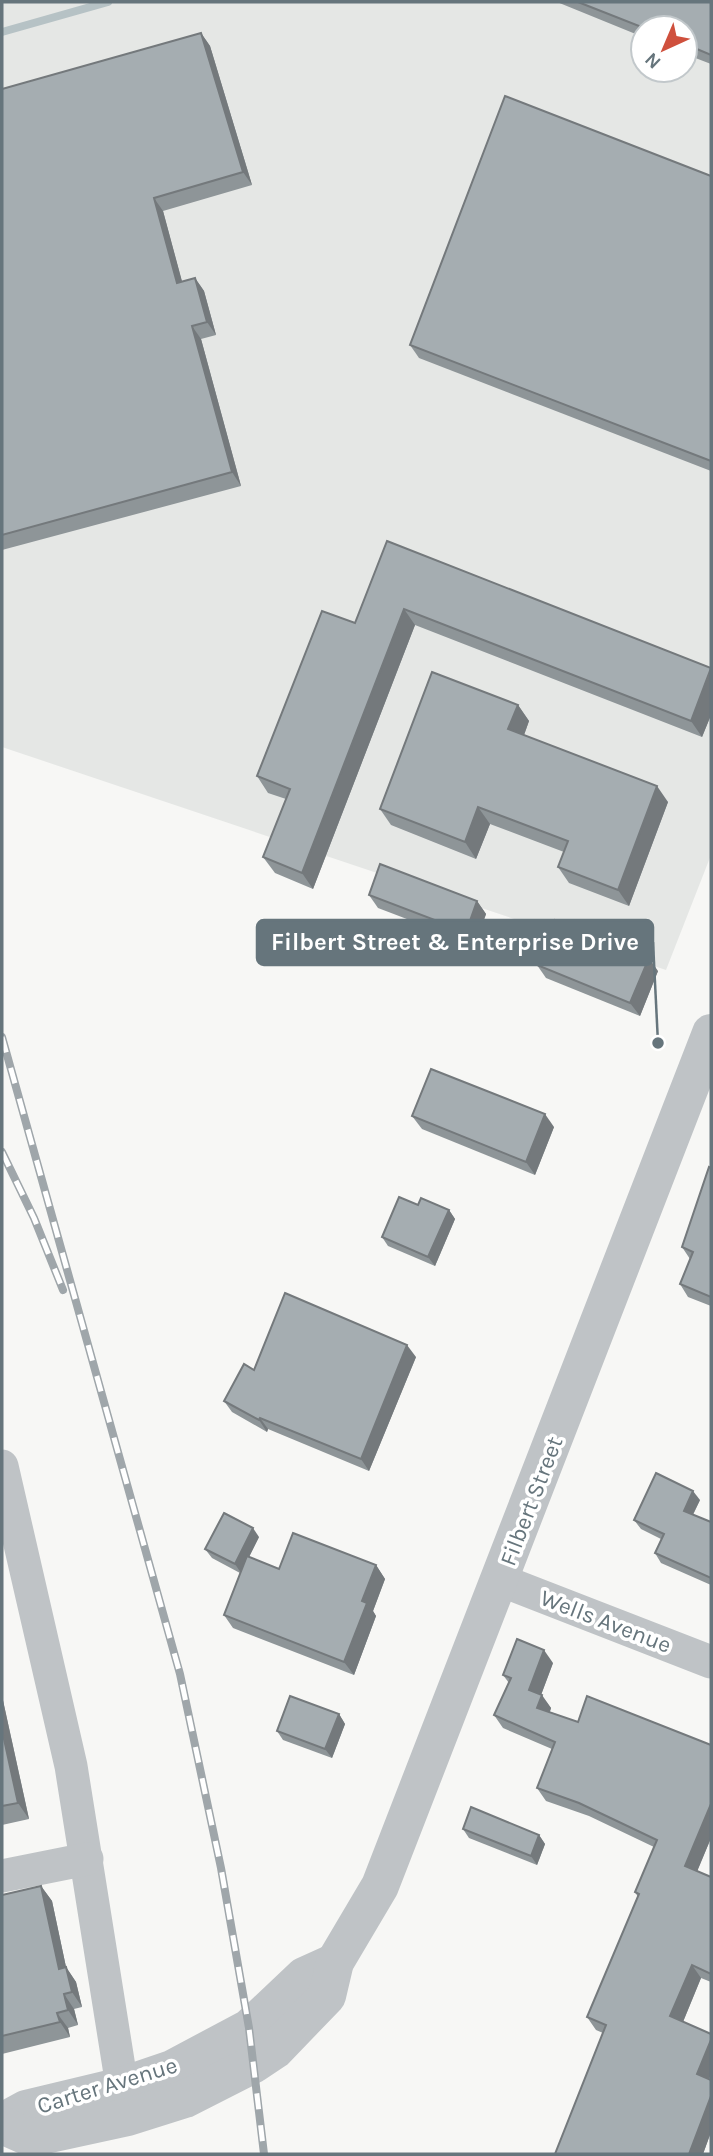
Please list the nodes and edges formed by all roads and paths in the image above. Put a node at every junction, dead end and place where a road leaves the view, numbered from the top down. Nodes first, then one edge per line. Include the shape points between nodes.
1 (711, 1033) edge
2 (2, 1466) edge
3 (500, 1580) junction
4 (711, 1662) edge
5 (87, 1859) junction
6 (2, 1876) edge
7 (251, 2046) junction
8 (122, 2086) junction
9 (2, 2123) edge

1 - 3 street, Filbert Street
2 - 5 street via 71,1766
3 - 4 street, Wells Avenue
3 - 7 street, Filbert Street via 380,1886 335,1962 304,1976
5 - 6 street
5 - 8 street
7 - 8 street, Carter Avenue
7 - 9 street, Carter Avenue via 185,2099 128,2117 31,2138
8 - 9 street, Carter Avenue via 26,2109

